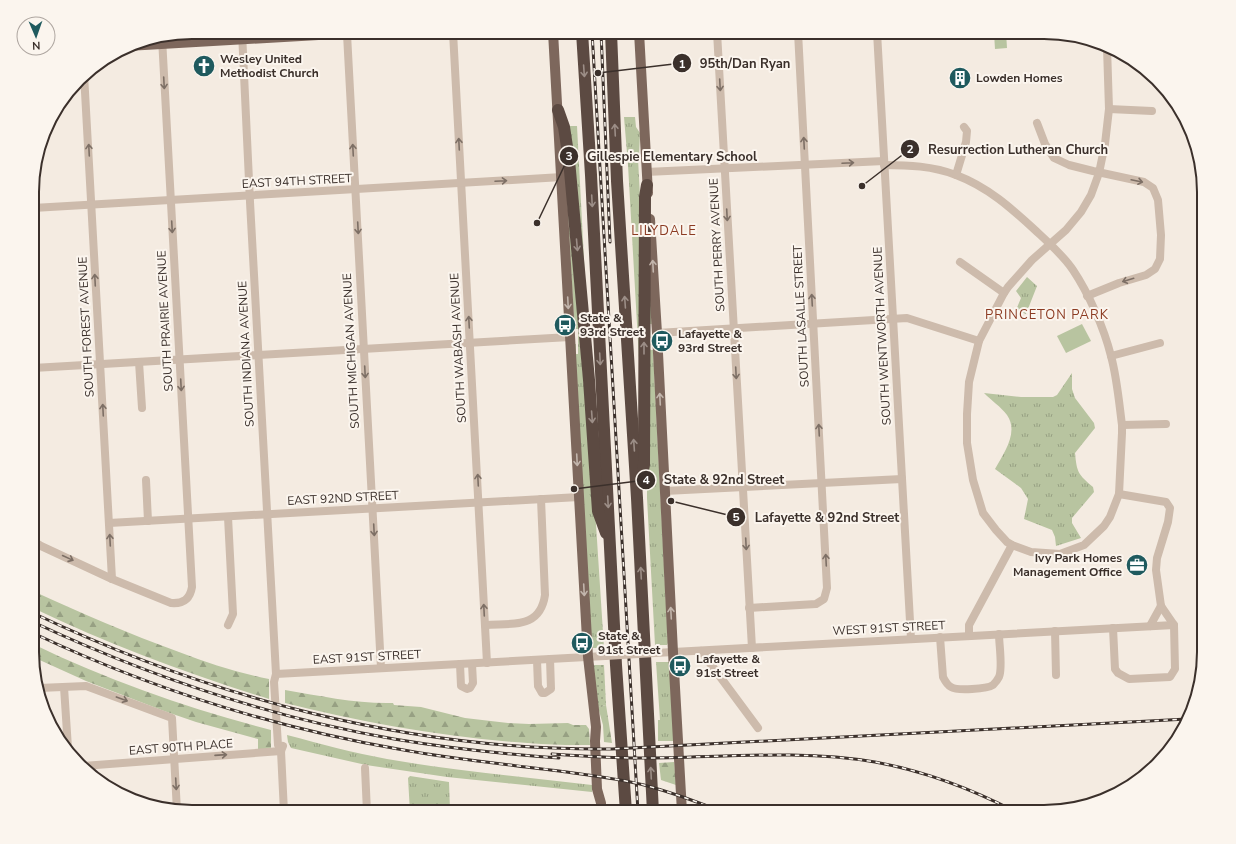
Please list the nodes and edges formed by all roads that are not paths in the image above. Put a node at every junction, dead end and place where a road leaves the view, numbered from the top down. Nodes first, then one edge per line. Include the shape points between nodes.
1 (194, 39) edge
2 (242, 39) edge
3 (347, 39) edge
4 (452, 39) edge
5 (553, 39) edge
6 (582, 39) edge
7 (611, 39) edge
8 (639, 39) edge
9 (718, 39) edge
10 (798, 39) edge
11 (877, 39) edge
12 (162, 41) edge
13 (169, 41) edge
14 (1107, 53) edge
15 (85, 83) edge
16 (1109, 109) junction
17 (558, 110) junction
18 (1152, 111) dead end
19 (1037, 123) dead end
20 (964, 127) dead end
21 (884, 163) junction
22 (805, 165) junction
23 (725, 168) junction
24 (646, 172) junction
25 (1099, 173) junction
26 (956, 175) junction
27 (562, 177) junction
28 (462, 183) junction
29 (647, 185) junction
30 (356, 189) junction
31 (250, 195) junction
32 (171, 200) junction
33 (92, 204) junction
34 (39, 208) edge
35 (1051, 245) junction
36 (960, 262) dead end
37 (1004, 293) junction
38 (1087, 296) junction
39 (893, 319) junction
40 (813, 323) junction
41 (734, 328) junction
42 (657, 333) junction
43 (570, 337) junction
44 (979, 342) junction
45 (470, 343) junction
46 (1160, 343) dead end
47 (364, 349) junction
48 (258, 355) junction
49 (1111, 356) junction
50 (179, 359) junction
51 (139, 362) junction
52 (100, 364) junction
53 (39, 368) edge
54 (142, 408) dead end
55 (1166, 424) dead end
56 (1122, 425) junction
57 (146, 480) dead end
58 (902, 480) junction
59 (822, 483) junction
60 (742, 487) junction
61 (665, 491) junction
62 (1119, 494) junction
63 (579, 497) junction
64 (637, 498) junction
65 (541, 500) junction
66 (479, 503) junction
67 (373, 509) junction
68 (267, 515) junction
69 (228, 517) junction
70 (188, 519) junction
71 (148, 521) junction
72 (109, 523) junction
73 (39, 545) edge
74 (611, 546) junction
75 (1012, 546) junction
76 (112, 579) junction
77 (1161, 606) junction
78 (749, 608) junction
79 (228, 625) dead end
80 (485, 625) junction
81 (1174, 625) junction
82 (1150, 626) junction
83 (1113, 628) junction
84 (1055, 631) junction
85 (998, 634) junction
86 (969, 636) junction
87 (940, 638) junction
88 (911, 639) junction
89 (752, 648) junction
90 (701, 651) junction
91 (672, 652) junction
92 (605, 656) joint
93 (588, 657) junction
94 (550, 659) junction
95 (537, 660) junction
96 (487, 663) junction
97 (460, 664) junction
98 (472, 664) junction
99 (381, 668) junction
100 (276, 674) junction
101 (1056, 675) dead end
102 (64, 687) junction
103 (43, 688) edge
104 (758, 728) dead end
105 (67, 740) edge
106 (281, 751) junction
107 (174, 759) junction
108 (90, 766) edge
109 (365, 768) dead end
110 (177, 804) edge
111 (284, 805) edge
112 (367, 805) edge
113 (601, 805) edge
114 (626, 805) edge
115 (654, 805) edge
116 (682, 805) edge

1 - 13 main road
2 - 31 street, SOUTH INDIANA AVENUE
30 -> 3 street, SOUTH MICHIGAN AVENUE
28 -> 4 street, SOUTH WABASH AVENUE
5 - 17 main road
6 -> 74 highway
64 -> 7 highway via 617,181
8 - 24 main road
9 -> 23 street, SOUTH PERRY AVENUE
22 -> 10 street, SOUTH LASALLE STREET
11 - 21 street, SOUTH WENTWORTH AVENUE
12 -> 32 street, SOUTH PRAIRIE AVENUE
14 - 16 street
33 -> 15 street, SOUTH FOREST AVENUE
16 - 18 street
16 - 25 street
17 - 27 main road
17 -> 74 highway via 564,127 569,160 598,511
19 - 25 street via 1054,158
20 - 26 street via 967,131 966,142
22 -> 21 street
21 - 26 street via 916,166
21 - 39 street, SOUTH WENTWORTH AVENUE
22 - 23 street
40 -> 22 street, SOUTH LASALLE STREET
23 - 24 street
23 -> 41 street, SOUTH PERRY AVENUE
24 - 29 main road
25 - 35 street via 1081,212
25 -> 38 street via 1144,182 1152,188 1158,200 1160,259 1155,269 1146,275
26 - 35 street via 979,185 1003,201
28 -> 27 street, EAST 94TH STREET
27 -> 43 main road
28 - 30 street, EAST 94TH STREET
45 -> 28 street, SOUTH WABASH AVENUE
42 -> 29 main road
64 -> 29 highway via 644,465
30 - 31 street, EAST 94TH STREET
30 -> 47 street, SOUTH MICHIGAN AVENUE
31 - 32 street, EAST 94TH STREET
31 - 48 street, SOUTH INDIANA AVENUE
32 - 33 street, EAST 94TH STREET
32 -> 50 street, SOUTH PRAIRIE AVENUE
33 - 34 street, EAST 94TH STREET
52 -> 33 street, SOUTH FOREST AVENUE
35 - 37 street via 1032,260
35 - 38 street via 1073,269
36 - 37 street
37 - 44 street
38 - 49 street
39 - 40 street
39 - 44 street via 907,318
39 - 58 street, SOUTH WENTWORTH AVENUE
40 - 41 street
59 -> 40 street, SOUTH LASALLE STREET
41 - 42 street
41 -> 60 street, SOUTH PERRY AVENUE
61 -> 42 main road
43 - 45 street
43 -> 63 main road
44 - 75 street via 970,378 967,407 970,462 983,513
45 - 47 street
66 -> 45 street, SOUTH WABASH AVENUE
46 - 49 street
47 - 48 street
47 -> 67 street, SOUTH MICHIGAN AVENUE
48 - 50 street
48 - 68 street, SOUTH INDIANA AVENUE
49 - 56 street
50 - 51 street
50 -> 70 street, SOUTH PRAIRIE AVENUE
51 - 52 street
51 - 54 street
52 - 53 street
72 -> 52 street, SOUTH FOREST AVENUE
55 - 56 street
56 - 62 street
57 - 71 street
58 - 59 street
58 - 88 street, SOUTH WENTWORTH AVENUE
59 - 60 street
78 -> 59 street, SOUTH LASALLE STREET via 811,605 824,599 827,588
60 - 61 street
60 -> 78 street, SOUTH PERRY AVENUE
91 -> 61 main road
62 - 75 street via 1104,526 1084,545 1060,554 1031,552
62 - 77 street via 1166,502 1170,508 1157,558
63 - 65 street, EAST 92ND STREET
63 -> 93 main road
115 -> 64 highway
65 - 66 street, EAST 92ND STREET
65 - 80 street via 545,595 542,609 538,615 520,623
66 - 67 street, EAST 92ND STREET
80 -> 66 street, SOUTH WABASH AVENUE
67 - 68 street, EAST 92ND STREET
67 -> 99 street, SOUTH MICHIGAN AVENUE
68 - 69 street, EAST 92ND STREET
68 - 100 street, SOUTH INDIANA AVENUE
69 - 70 street, EAST 92ND STREET
69 - 79 street via 233,614
70 - 71 street, EAST 92ND STREET
70 - 76 street, SOUTH PRAIRIE AVENUE via 192,587 186,600 171,603
71 - 72 street, EAST 92ND STREET
76 -> 72 street, SOUTH FOREST AVENUE
73 -> 76 street
74 - 114 highway
75 - 86 street via 969,625
77 - 81 street
77 - 82 street
78 - 89 street, SOUTH PERRY AVENUE
80 - 96 street, SOUTH WABASH AVENUE
81 - 82 street, WEST 91ST STREET
81 - 83 street via 1175,667 1170,676 1129,679 1115,669
82 - 83 street, WEST 91ST STREET
83 - 84 street, WEST 91ST STREET
84 - 85 street, WEST 91ST STREET
84 - 101 street
85 - 86 street, WEST 91ST STREET
85 - 87 street via 999,677 993,685 986,688 957,689 946,683 943,677
86 - 87 street, WEST 91ST STREET
87 - 88 street, WEST 91ST STREET
88 - 89 street, WEST 91ST STREET
89 - 90 street, WEST 91ST STREET
90 - 91 street, WEST 91ST STREET
90 - 104 street
91 - 92 street, WEST 91ST STREET, bridge
91 - 116 main road
92 - 93 street, EAST 91ST STREET
93 - 94 street, EAST 91ST STREET
93 - 113 main road via 596,727 602,741 604,791
94 - 95 street, EAST 91ST STREET
94 - 95 street via 550,689 545,693 542,693 538,686
95 - 96 street, EAST 91ST STREET
96 - 98 street, EAST 91ST STREET
97 - 98 street, EAST 91ST STREET
97 - 98 street via 461,686 467,689 473,683
97 - 99 street, EAST 91ST STREET
99 - 100 street, EAST 91ST STREET
100 - 106 street, SOUTH INDIANA AVENUE via 279,682 283,745
102 - 103 street
102 - 105 street
102 -> 107 street via 86,686 172,718
107 -> 106 street, EAST 90TH PLACE
106 - 111 street, SOUTH INDIANA AVENUE
107 - 108 street, EAST 90TH PLACE
107 -> 110 street
109 - 112 street

